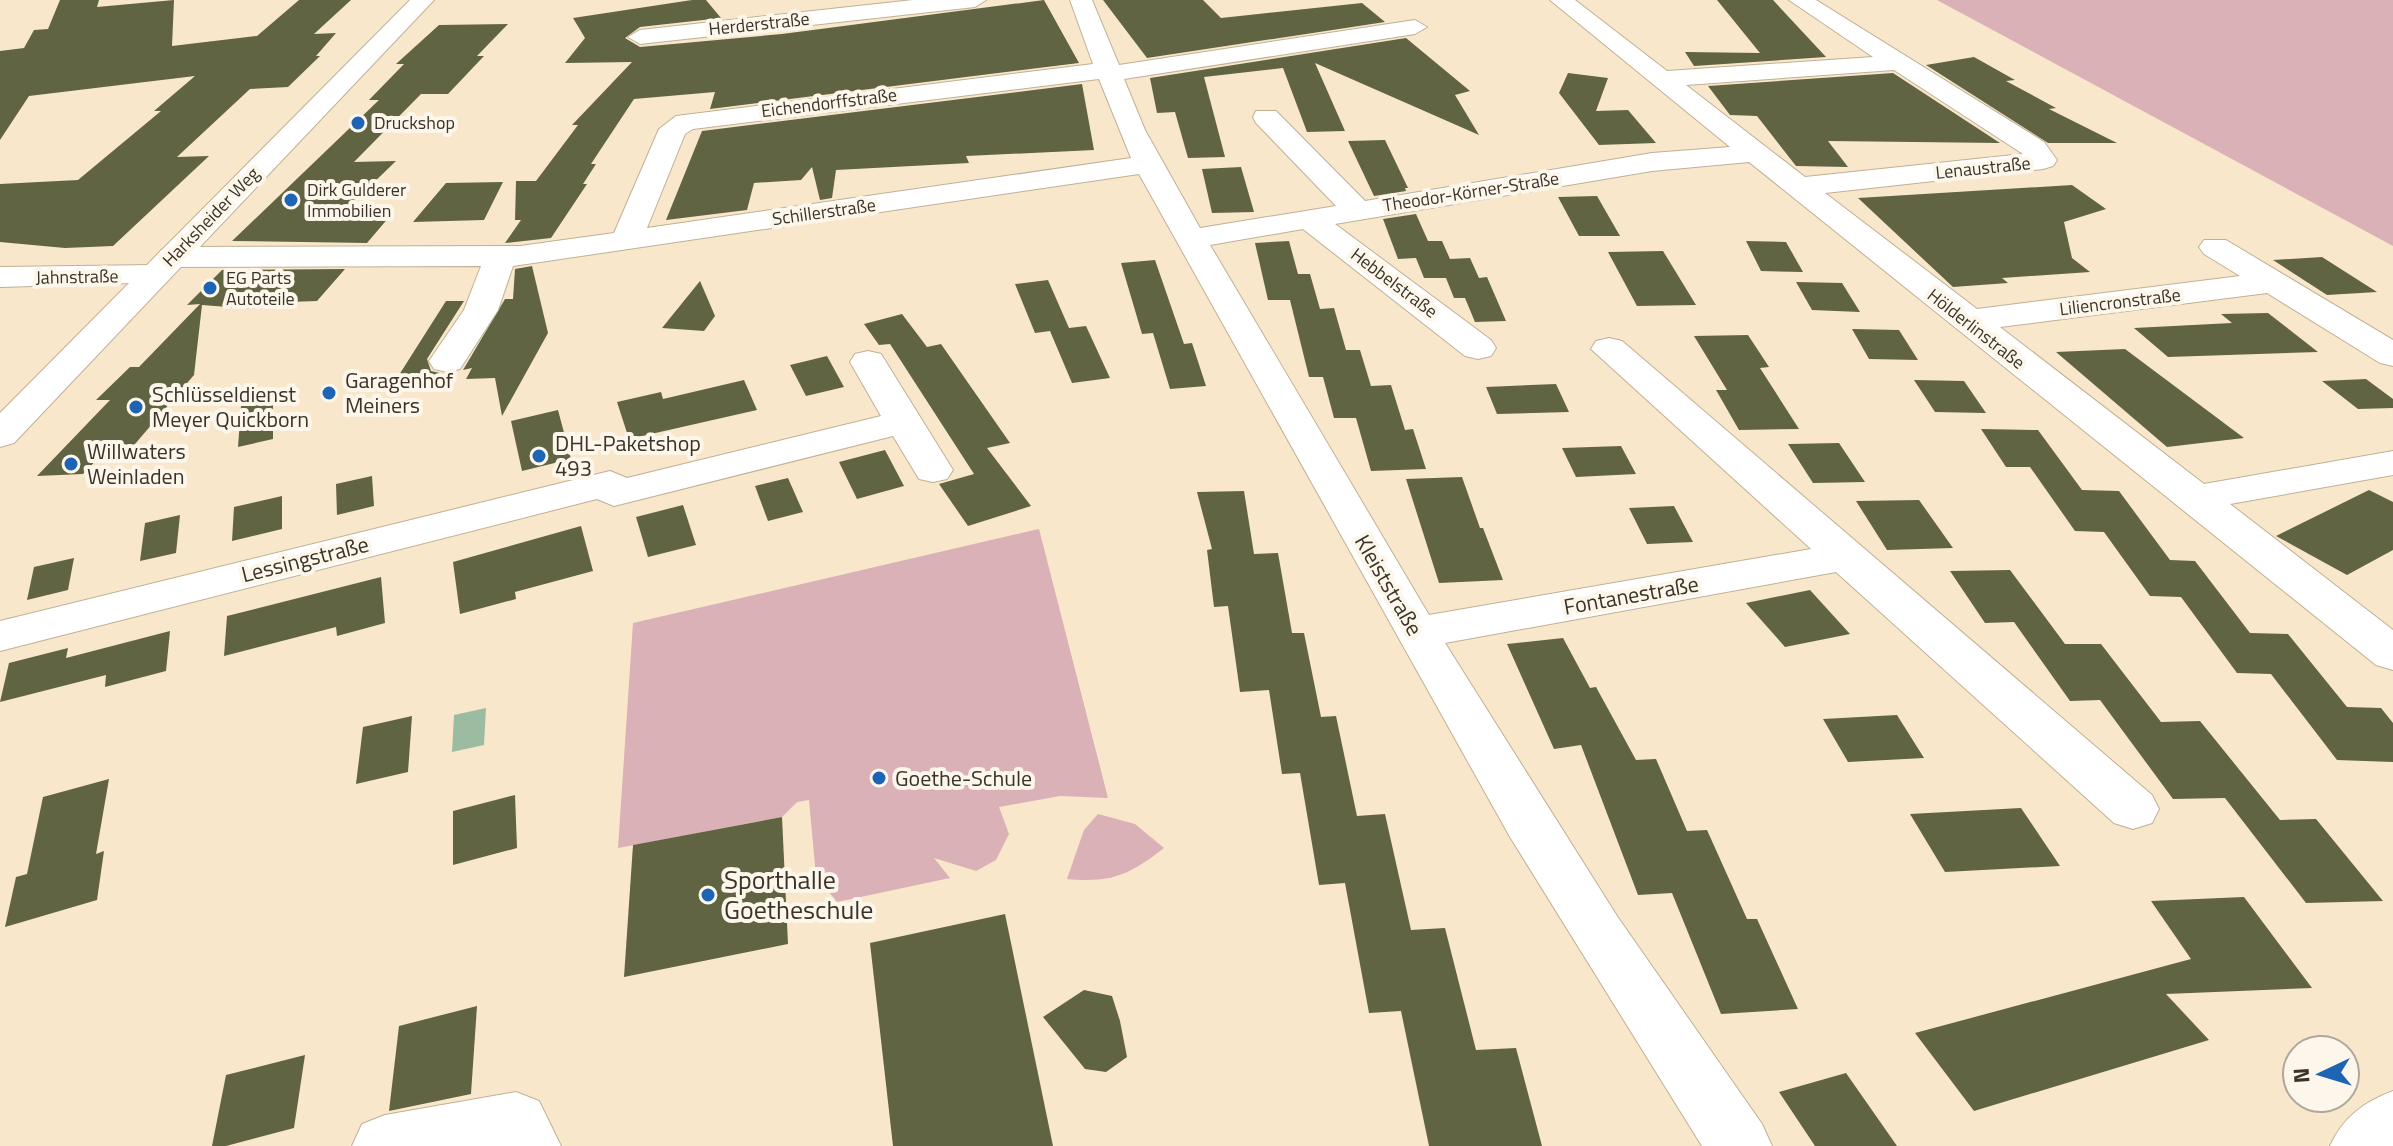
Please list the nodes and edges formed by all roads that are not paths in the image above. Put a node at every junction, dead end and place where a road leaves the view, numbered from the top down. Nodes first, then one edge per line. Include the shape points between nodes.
1 (423, 0) edge
2 (975, 0) edge
3 (1081, 0) edge
4 (1561, 0) edge
5 (1800, 0) edge
6 (1415, 27) dead end
7 (640, 37) dead end
8 (1902, 62) junction
9 (1109, 72) junction
10 (1662, 79) junction
11 (1266, 117) dead end
12 (1754, 153) junction
13 (1148, 164) junction
14 (1796, 187) junction
15 (1358, 211) junction
16 (1309, 219) junction
17 (1190, 239) junction
18 (626, 242) junction
19 (2215, 247) dead end
20 (500, 258) junction
21 (163, 266) junction
22 (0, 277) edge
23 (2273, 282) junction
24 (1966, 321) junction
25 (1478, 348) dead end
26 (1609, 349) dead end
27 (2393, 355) edge
28 (447, 361) dead end
29 (868, 362) dead end
30 (898, 412) junction
31 (0, 435) edge
32 (2393, 463) edge
33 (933, 470) dead end
34 (2192, 499) junction
35 (1845, 557) junction
36 (1416, 633) junction
37 (0, 636) edge
38 (2393, 654) edge
39 (2133, 809) dead end
40 (2393, 1121) edge
41 (385, 1146) edge
42 (528, 1146) edge
43 (1739, 1146) edge
44 (2363, 1146) edge

1 - 21 street, Harksheider Weg
2 - 7 street, Herderstraße
3 - 9 street, Kleiststraße
4 - 10 street, Hölderlinstraße
5 - 8 street, Lenaustraße
6 - 9 street, Eichendorffstraße
8 - 10 street
8 - 14 street, Lenaustraße via 2034,148 2043,160
9 - 13 street, Kleiststraße
9 - 18 street, Eichendorffstraße via 686,122 673,129
10 - 12 street, Hölderlinstraße
11 - 15 street, Hebbelstraße
12 - 14 street, Hölderlinstraße
12 - 15 street, Theodor-Körner-Straße via 1652,162
13 - 17 street, Kleiststraße
13 - 18 street, Schillerstraße
14 - 24 street, Hölderlinstraße
15 - 16 street, Theodor-Körner-Straße
16 - 17 street, Theodor-Körner-Straße
16 - 25 street, Hebbelstraße
17 - 36 street, Kleiststraße
18 - 20 street, Schillerstraße
19 - 23 street
20 - 21 street, Schillerstraße
20 - 28 street via 481,310
21 - 22 street, Jahnstraße
21 - 31 street, Harksheider Weg
23 - 24 street, Liliencronstraße
23 - 27 street
24 - 34 street, Hölderlinstraße
26 - 35 street
29 - 30 street
30 - 33 street
30 - 37 street, Lessingstraße via 614,494 610,483
32 - 34 street
34 - 38 street, Hölderlinstraße
35 - 36 street, Fontanestraße
35 - 39 street
36 - 43 street, Kleiststraße via 1597,933
40 - 44 street
41 - 42 street via 516,1122

